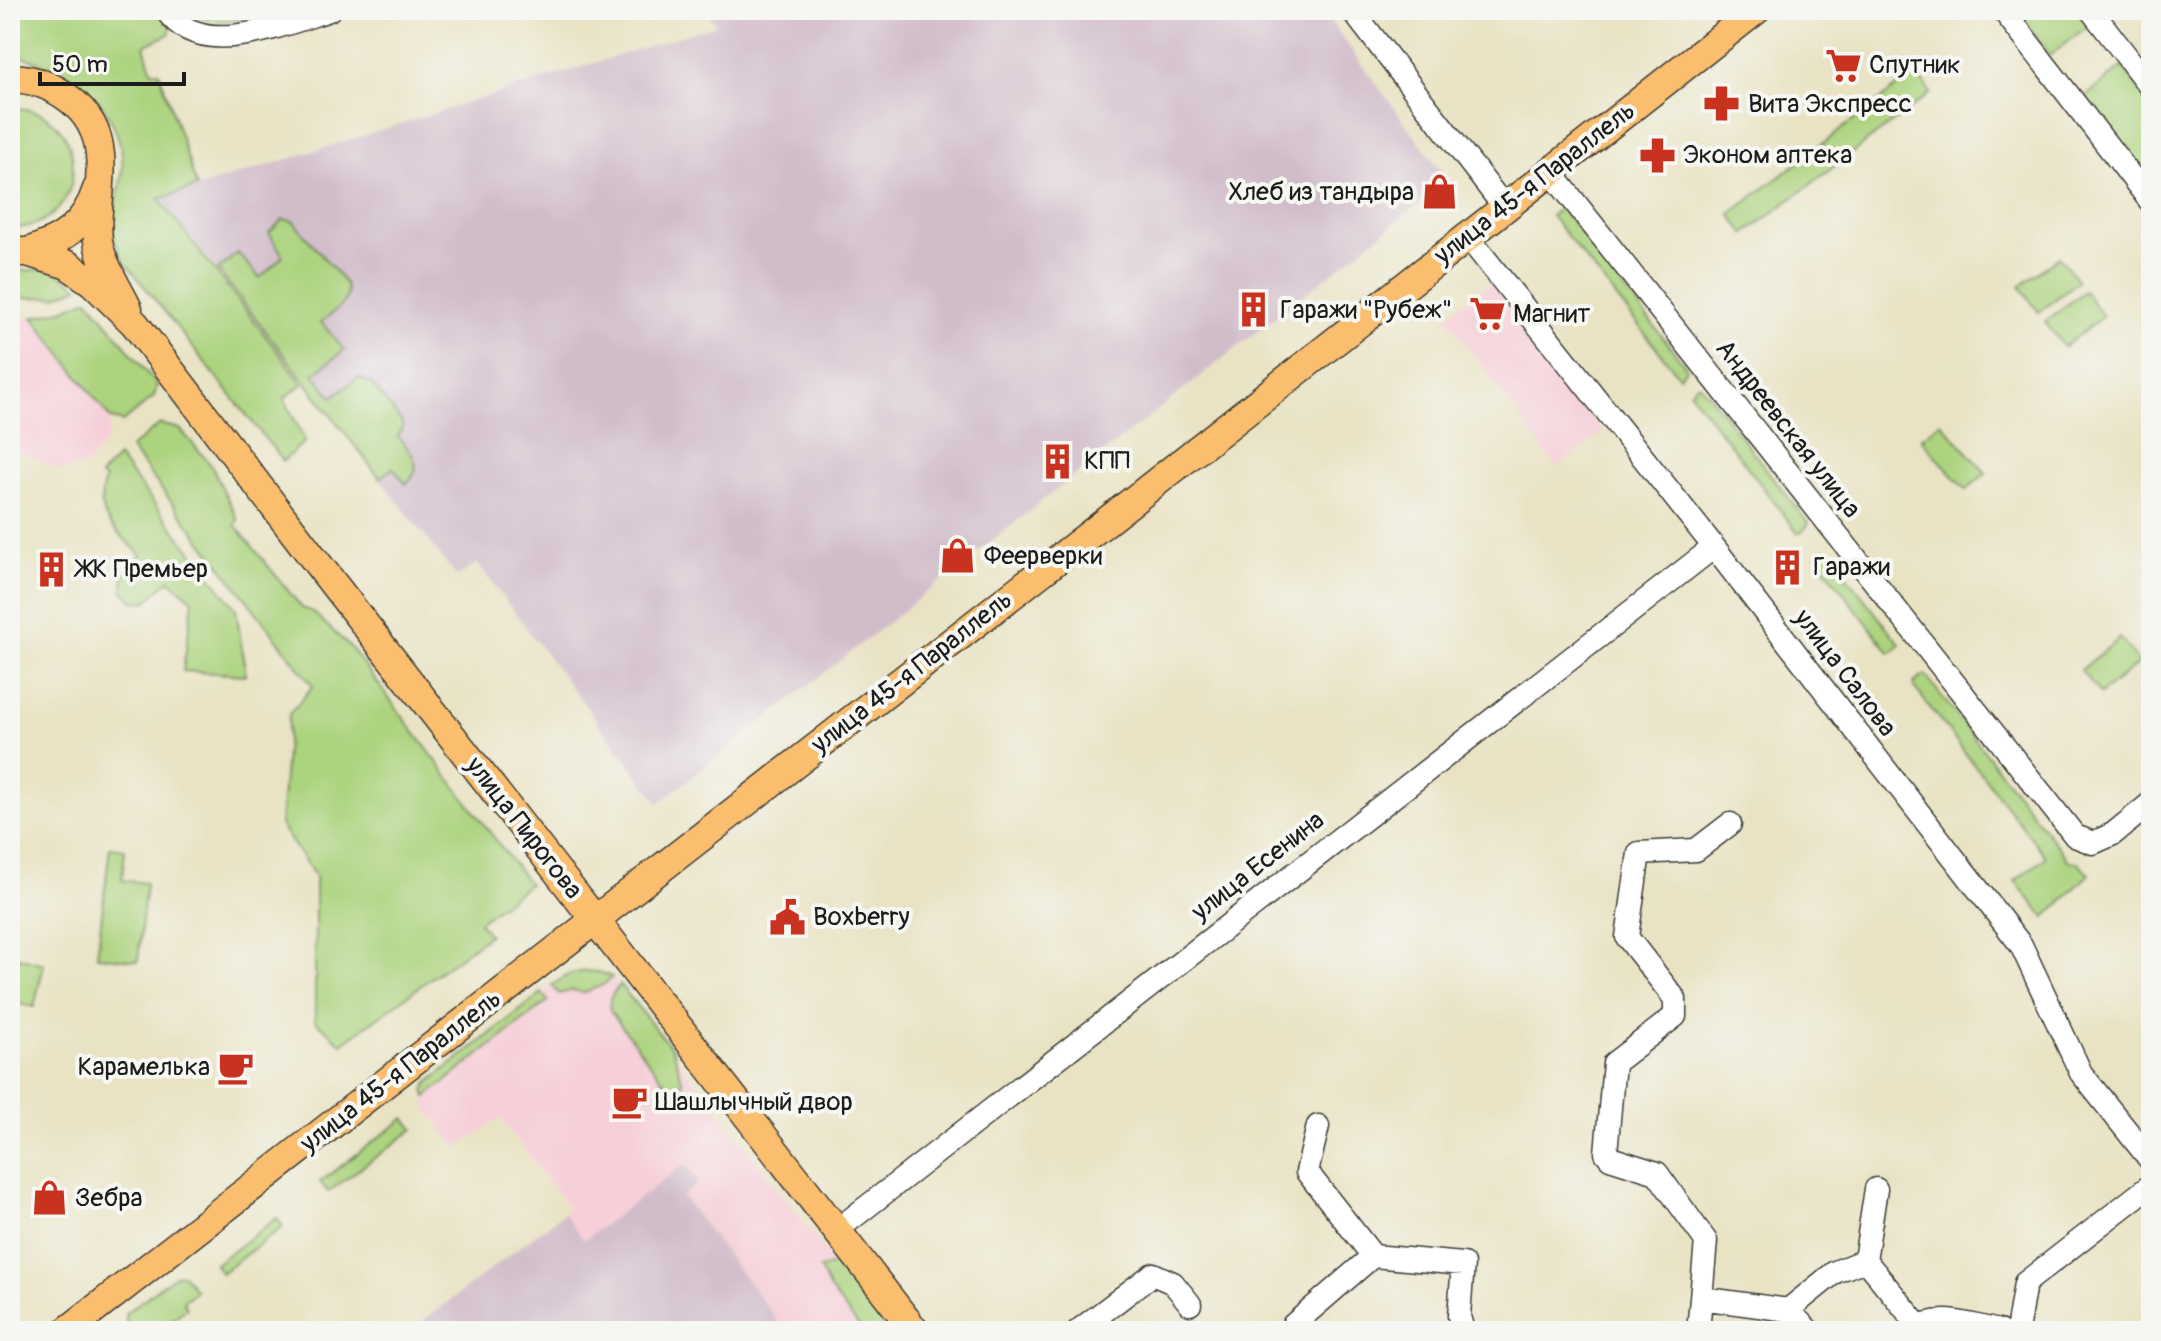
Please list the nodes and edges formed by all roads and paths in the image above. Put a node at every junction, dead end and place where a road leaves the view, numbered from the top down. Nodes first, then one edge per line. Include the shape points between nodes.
1 (166, 10) edge
2 (329, 10) edge
3 (1352, 10) edge
4 (1756, 10) edge
5 (2003, 10) edge
6 (2091, 10) edge
7 (10, 63) edge
8 (22, 79) edge
9 (2151, 88) edge
10 (1551, 172) junction
11 (100, 178) junction
12 (2151, 202) edge
13 (1505, 208) junction
14 (1468, 237) junction
15 (18, 252) edge
16 (135, 324) junction
17 (1714, 547) junction
18 (2151, 803) edge
19 (1730, 824) dead end
20 (595, 921) junction
21 (1318, 1126) dead end
22 (2151, 1161) edge
23 (2151, 1185) edge
24 (1876, 1189) dead end
25 (837, 1230) junction
26 (1373, 1256) junction
27 (1865, 1260) junction
28 (1701, 1298) junction
29 (1190, 1304) dead end
30 (1788, 1310) junction
31 (1915, 1328) edge
32 (67, 1331) edge
33 (915, 1331) edge
34 (1078, 1331) edge
35 (1292, 1331) edge
36 (1463, 1331) edge
37 (1698, 1331) edge
38 (1809, 1331) edge
39 (1999, 1331) edge
40 (2017, 1331) edge

1 - 2 street via 190,33 220,38
3 - 13 street
4 - 10 main road, улица 45-я Параллель
5 - 12 street
6 - 9 street
7 - 8 street
8 - 11 main road, улица Пирогова via 59,90 79,106 100,152
10 - 13 main road, улица 45-я Параллель
10 - 18 street, Андреевская улица via 2075,836 2093,843
11 - 15 main road, улица Пирогова via 92,205 75,227 53,243
11 - 16 main road, улица Пирогова via 98,244
13 - 14 main road, улица 45-я Параллель
14 - 17 street, улица Салова
14 - 20 main road, улица 45-я Параллель
15 - 16 main road, улица Пирогова via 68,265
16 - 20 main road, улица Пирогова
17 - 22 street, улица Салова via 2021,945 2081,1073
17 - 25 street, улица Есенина
19 - 28 street via 1696,850 1639,853 1627,937 1675,999 1676,1008 1675,1016 1614,1063 1606,1153 1657,1173 1706,1241
20 - 25 main road, улица Пирогова
20 - 32 main road, улица 45-я Параллель
21 - 26 street via 1307,1172
23 - 40 street via 2025,1283
24 - 27 street
25 - 33 main road, улица Пирогова
26 - 35 street
26 - 36 street via 1463,1264
27 - 30 street via 1835,1272
27 - 31 street
28 - 30 street
28 - 37 street
29 - 34 street via 1173,1283 1153,1274
30 - 38 street
31 - 39 street via 1947,1319

